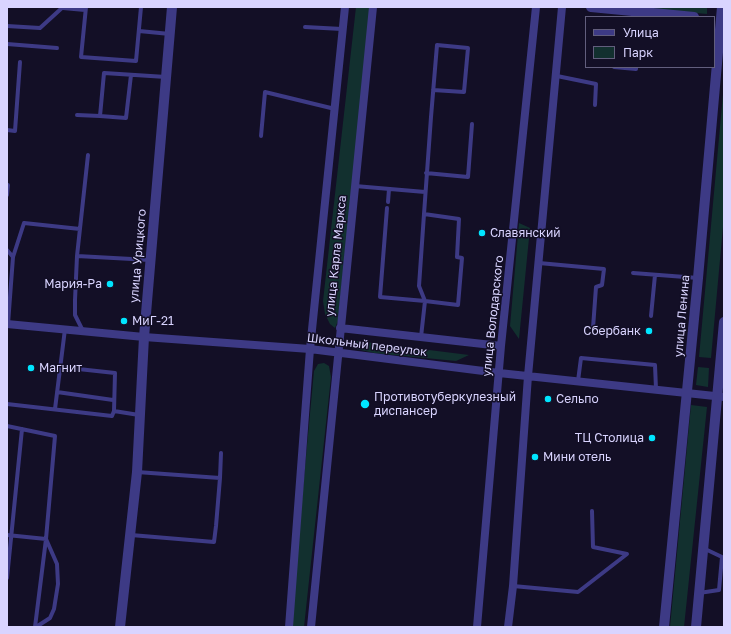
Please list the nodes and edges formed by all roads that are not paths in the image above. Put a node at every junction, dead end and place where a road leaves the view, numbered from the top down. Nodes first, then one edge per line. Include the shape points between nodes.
1 (141, 7) edge
2 (172, 7) edge
3 (345, 7) edge
4 (373, 7) edge
5 (536, 7) edge
6 (562, 7) edge
7 (591, 7) edge
8 (722, 7) edge
9 (63, 8) edge
10 (85, 9) edge
11 (617, 13) edge
12 (675, 16) edge
13 (720, 20) edge
14 (7, 26) edge
15 (304, 27) dead end
16 (343, 29) junction
17 (139, 31) junction
18 (170, 34) junction
19 (7, 44) edge
20 (57, 48) dead end
21 (20, 62) dead end
22 (625, 68) edge
23 (636, 68) edge
24 (130, 75) junction
25 (557, 76) junction
26 (166, 77) junction
27 (433, 90) junction
28 (595, 105) dead end
29 (335, 109) junction
30 (77, 115) dead end
31 (100, 116) junction
32 (472, 124) dead end
33 (7, 130) edge
34 (261, 136) dead end
35 (88, 155) dead end
36 (426, 173) junction
37 (8, 185) edge
38 (355, 186) junction
39 (389, 189) junction
40 (425, 192) junction
41 (7, 195) edge
42 (388, 202) dead end
43 (387, 208) dead end
44 (424, 214) junction
45 (80, 228) junction
46 (7, 250) edge
47 (77, 256) junction
48 (13, 257) junction
49 (151, 260) junction
50 (539, 263) junction
51 (633, 273) dead end
52 (655, 275) junction
53 (698, 278) junction
54 (425, 302) junction
55 (651, 316) dead end
56 (724, 322) edge
57 (8, 324) edge
58 (340, 328) junction
59 (593, 328) dead end
60 (65, 329) junction
61 (83, 331) junction
62 (144, 337) junction
63 (421, 337) junction
64 (501, 346) junction
65 (310, 349) junction
66 (338, 354) junction
67 (60, 367) junction
68 (499, 373) junction
69 (528, 376) junction
70 (578, 381) junction
71 (656, 389) junction
72 (57, 392) junction
73 (688, 393) junction
74 (720, 396) edge
75 (113, 400) junction
76 (7, 404) edge
77 (55, 409) junction
78 (114, 411) junction
79 (140, 415) junction
80 (7, 426) edge
81 (22, 429) junction
82 (221, 453) dead end
83 (137, 472) junction
84 (220, 478) junction
85 (592, 511) dead end
86 (130, 535) junction
87 (9, 536) edge
88 (46, 539) junction
89 (703, 548) junction
90 (7, 578) edge
91 (513, 586) junction
92 (699, 593) junction
93 (35, 627) edge
94 (120, 627) edge
95 (289, 627) edge
96 (311, 627) edge
97 (477, 627) edge
98 (508, 627) edge
99 (664, 627) edge
100 (696, 627) edge

1 - 17 lane
2 - 18 street, улица Урицкого
3 - 16 street, улица Карла Маркса
4 - 38 street, улица Карла Маркса
5 - 64 street, улица Володарского
6 - 25 street
7 - 11 street
8 - 13 street, улица Ленина
9 - 10 lane
9 - 14 lane via 40,28
10 - 17 lane via 81,57 136,61
11 - 12 street
13 - 53 street, улица Ленина
15 - 16 lane
16 - 29 street, улица Карла Маркса
17 - 18 lane
18 - 26 street, улица Урицкого
19 - 20 lane
21 - 33 lane via 16,131
22 - 23 lane
24 - 26 lane
24 - 31 lane via 104,73
24 - 31 lane via 126,118
25 - 28 lane via 596,84
25 - 50 street
26 - 49 street, улица Урицкого
27 - 27 lane via 437,45 468,48 464,92
27 - 36 lane
29 - 34 lane via 265,92
29 - 65 street, улица Карла Маркса
30 - 31 lane
32 - 36 lane via 468,178
35 - 45 lane
36 - 40 lane
37 - 41 lane
38 - 39 lane
38 - 58 street, улица Карла Маркса
39 - 40 lane
39 - 42 lane
40 - 44 lane
43 - 54 lane via 380,297
44 - 54 lane via 419,286
44 - 54 lane via 459,219 457,257 462,258 458,305
45 - 47 lane
45 - 48 lane via 24,224
46 - 48 lane
47 - 49 lane
47 - 61 lane via 75,315
48 - 57 lane
49 - 62 street, улица Урицкого
50 - 59 lane via 604,268 602,285 596,287
50 - 69 street
51 - 52 lane
52 - 53 lane
52 - 55 lane
53 - 73 street, улица Ленина
54 - 63 lane
56 - 74 street
57 - 60 street, Школьный переулок
58 - 63 street
58 - 66 street, улица Карла Маркса
60 - 61 street, Школьный переулок
60 - 67 lane
61 - 62 street, Школьный переулок
62 - 65 street, Школьный переулок
62 - 79 street, улица Урицкого
63 - 64 street
64 - 68 street, улица Володарского
65 - 66 street, Школьный переулок
65 - 95 street, улица Карла Маркса
66 - 68 street, Школьный переулок
66 - 96 street, улица Карла Маркса
67 - 72 lane
67 - 75 lane via 115,373
68 - 69 street, Школьный переулок
68 - 97 street, улица Володарского
69 - 70 street, Школьный переулок
69 - 91 street
70 - 71 street, Школьный переулок
70 - 71 lane via 581,358 655,365
71 - 73 street, Школьный переулок
72 - 75 lane
72 - 77 lane
73 - 74 street, Школьный переулок
73 - 99 street, улица Ленина
74 - 89 street
75 - 78 lane
76 - 77 lane
77 - 78 lane via 112,416
78 - 79 lane
79 - 83 street, улица Урицкого
80 - 81 lane
81 - 87 lane
81 - 88 lane via 55,436
82 - 84 lane
83 - 84 lane
83 - 86 street, улица Урицкого
84 - 86 lane via 214,542
85 - 91 lane via 593,547 627,554 578,592
86 - 94 street, улица Урицкого
87 - 88 lane
87 - 90 lane
88 - 93 lane
88 - 93 lane via 57,564 58,584 50,618
89 - 92 street
89 - 92 lane via 722,557 722,564 719,590
91 - 98 street
92 - 100 street

